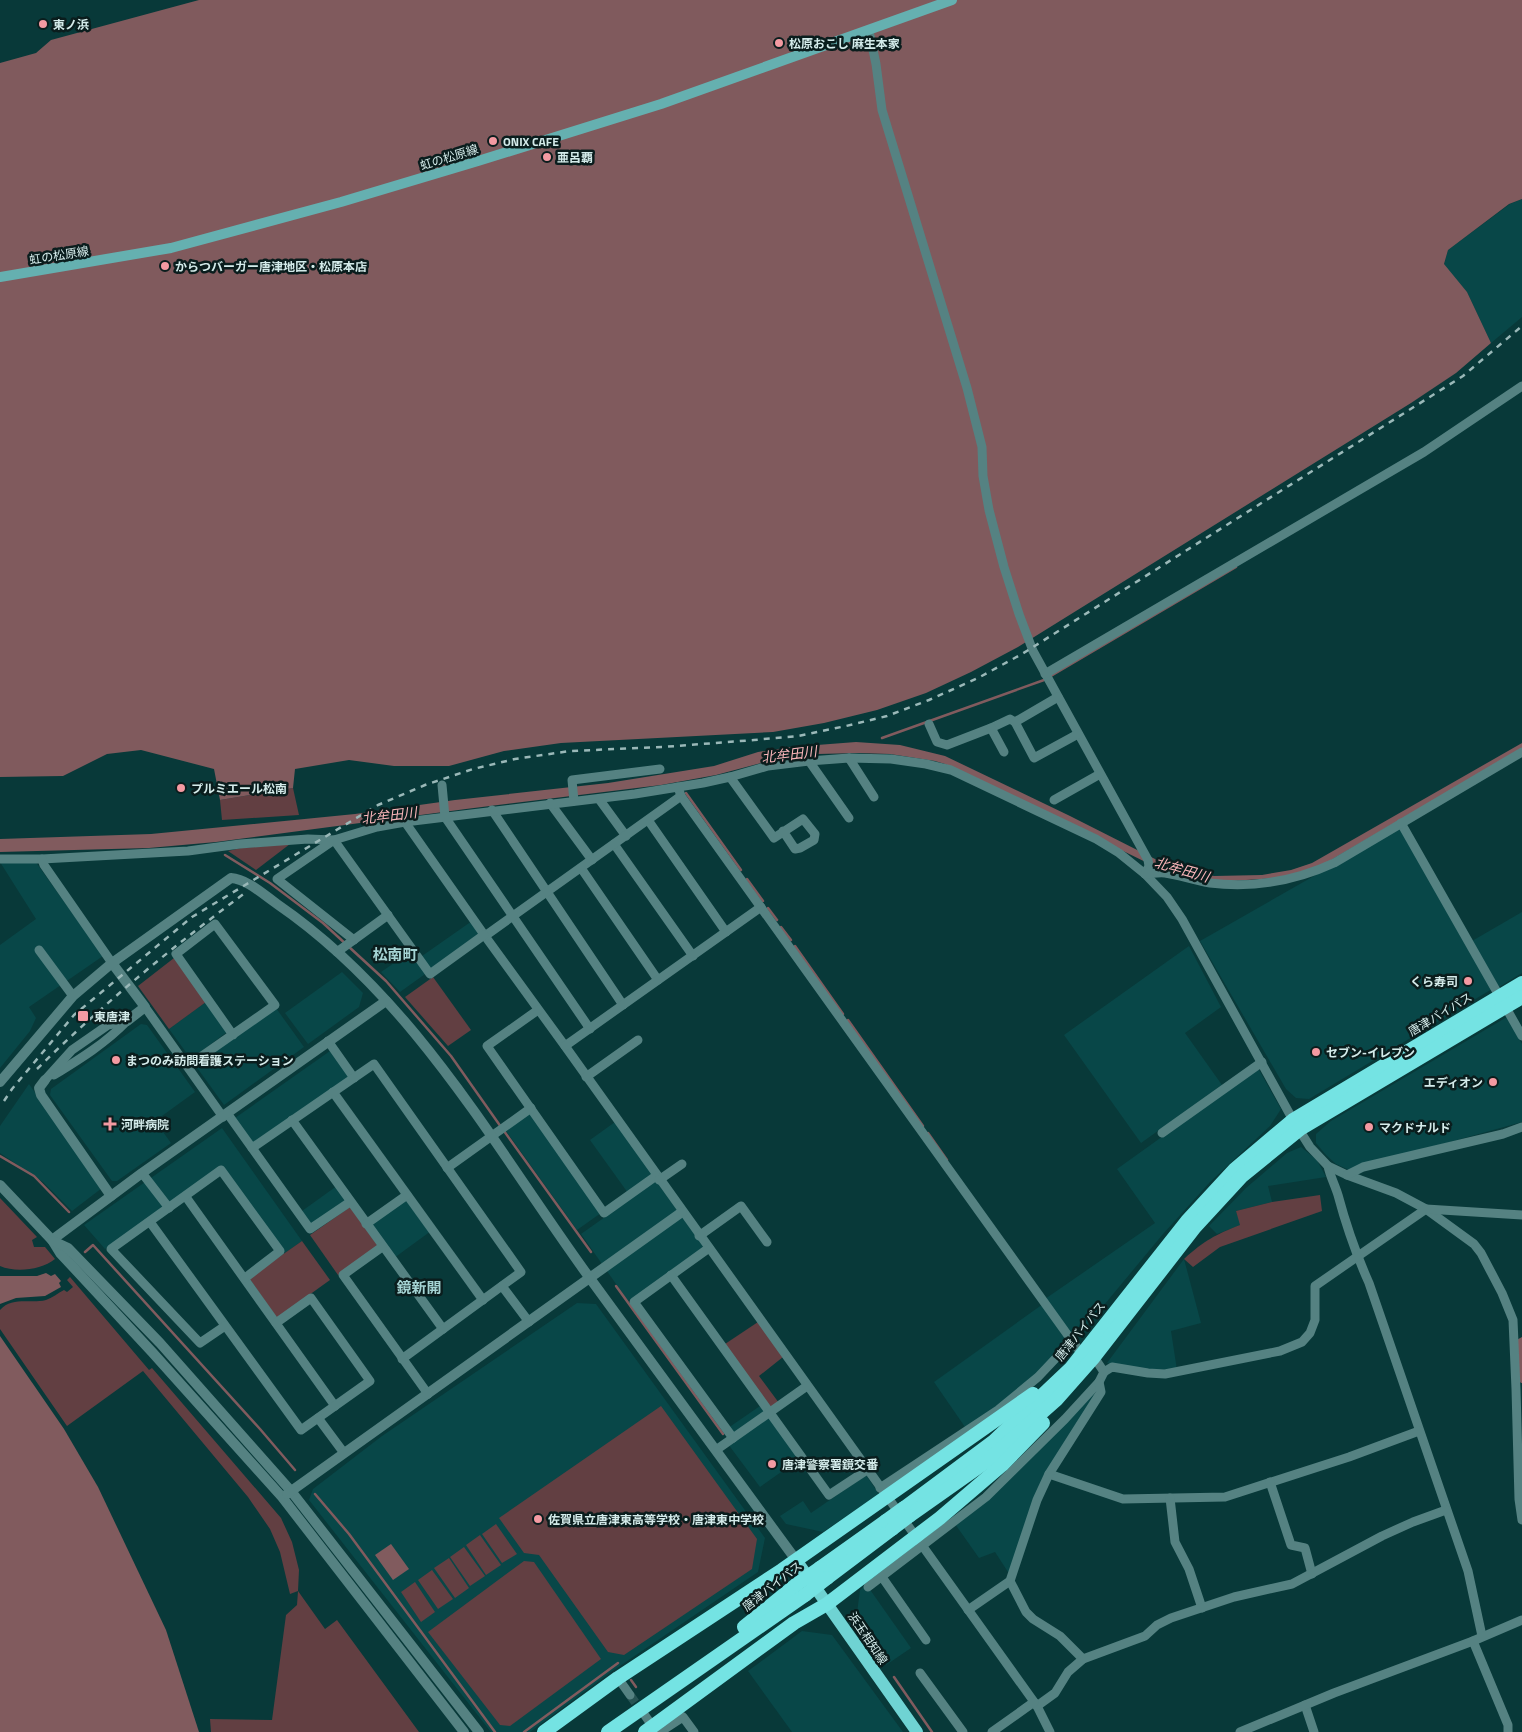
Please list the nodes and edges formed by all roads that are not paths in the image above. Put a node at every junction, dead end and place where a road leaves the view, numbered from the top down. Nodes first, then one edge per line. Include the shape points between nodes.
1 (952, 0) edge
2 (868, 31) junction
3 (0, 277) edge
4 (1522, 386) edge
5 (1047, 678) junction
6 (1058, 697) junction
7 (1015, 722) junction
8 (929, 724) dead end
9 (991, 728) junction
10 (1078, 734) junction
11 (1004, 752) dead end
12 (1522, 752) edge
13 (850, 758) junction
14 (809, 761) junction
15 (660, 769) dead end
16 (1100, 774) junction
17 (730, 777) junction
18 (442, 786) dead end
19 (680, 791) junction
20 (874, 796) dead end
21 (599, 798) junction
22 (574, 800) junction
23 (1054, 800) dead end
24 (550, 803) junction
25 (492, 810) junction
26 (445, 815) junction
27 (849, 818) dead end
28 (648, 820) junction
29 (405, 822) junction
30 (1401, 823) junction
31 (783, 831) dead end
32 (626, 836) junction
33 (334, 840) junction
34 (614, 844) junction
35 (0, 859) edge
36 (42, 859) junction
37 (592, 860) junction
38 (581, 868) junction
39 (1147, 870) junction
40 (547, 892) junction
41 (761, 907) junction
42 (388, 915) junction
43 (513, 916) junction
44 (726, 932) junction
45 (484, 935) junction
46 (346, 945) junction
47 (40, 950) dead end
48 (692, 956) junction
49 (112, 963) junction
50 (658, 980) junction
51 (1522, 982) edge
52 (73, 996) junction
53 (1522, 997) edge
54 (386, 1001) junction
55 (1502, 1001) junction
56 (623, 1005) junction
57 (145, 1007) junction
58 (538, 1010) junction
59 (127, 1020) joint
60 (590, 1028) junction
61 (233, 1035) junction
62 (1522, 1036) edge
63 (638, 1040) dead end
64 (328, 1041) junction
65 (565, 1046) junction
66 (1262, 1062) junction
67 (188, 1066) junction
68 (586, 1077) junction
69 (354, 1078) junction
70 (45, 1080) joint
71 (0, 1082) edge
72 (333, 1092) junction
73 (531, 1108) junction
74 (225, 1115) junction
75 (292, 1120) junction
76 (1297, 1124) junction
77 (1522, 1127) edge
78 (499, 1131) junction
79 (1162, 1133) dead end
80 (252, 1148) junction
81 (682, 1164) dead end
82 (1328, 1166) junction
83 (447, 1168) junction
84 (142, 1173) junction
85 (1347, 1175) junction
86 (658, 1178) junction
87 (0, 1185) edge
88 (407, 1195) junction
89 (111, 1196) junction
90 (186, 1196) junction
91 (350, 1202) junction
92 (169, 1208) junction
93 (1426, 1209) junction
94 (682, 1212) junction
95 (1522, 1215) edge
96 (150, 1222) junction
97 (366, 1224) junction
98 (700, 1236) junction
99 (52, 1240) junction
100 (767, 1242) dead end
101 (382, 1246) junction
102 (708, 1248) junction
103 (1359, 1257) junction
104 (671, 1275) junction
105 (245, 1278) junction
106 (590, 1278) junction
107 (502, 1286) junction
108 (484, 1300) junction
109 (529, 1322) junction
110 (276, 1323) junction
111 (225, 1326) junction
112 (442, 1329) junction
113 (1072, 1341) junction
114 (1088, 1355) junction
115 (402, 1358) junction
116 (1076, 1369) junction
117 (1104, 1372) junction
118 (1099, 1382) junction
119 (807, 1386) junction
120 (428, 1394) junction
121 (334, 1406) junction
122 (770, 1412) junction
123 (318, 1418) junction
124 (1419, 1431) junction
125 (733, 1438) junction
126 (716, 1450) junction
127 (344, 1453) junction
128 (867, 1470) junction
129 (1049, 1474) junction
130 (1270, 1482) junction
131 (291, 1491) junction
132 (884, 1493) junction
133 (282, 1497) junction
134 (1170, 1498) junction
135 (1446, 1510) junction
136 (1522, 1520) edge
137 (918, 1542) junction
138 (796, 1560) junction
139 (1312, 1574) junction
140 (882, 1577) junction
141 (1010, 1581) junction
142 (868, 1587) dead end
143 (827, 1604) junction
144 (1202, 1608) junction
145 (968, 1610) junction
146 (1522, 1620) edge
147 (1482, 1636) junction
148 (926, 1640) dead end
149 (1473, 1641) junction
150 (1082, 1659) junction
151 (920, 1673) dead end
152 (618, 1678) junction
153 (630, 1694) tunnel mouth
154 (1035, 1704) junction
155 (1305, 1706) junction
156 (644, 1714) tunnel mouth
157 (654, 1731) edge
158 (464, 1732) edge
159 (479, 1732) edge
160 (544, 1732) edge
161 (608, 1732) edge
162 (694, 1732) edge
163 (917, 1732) edge
164 (963, 1732) edge
165 (992, 1732) edge
166 (1050, 1732) edge
167 (1240, 1732) edge
168 (1314, 1732) edge
169 (1508, 1732) edge

1 - 2 main road, 虹の松原線
2 - 3 main road, 虹の松原線 via 661,104 341,202 171,248
2 - 5 street via 882,110 982,447 989,510 1004,567 1033,651
4 - 5 street via 1424,452
5 - 6 street
6 - 7 street
6 - 10 street
7 - 9 street via 1010,718
7 - 10 street via 1034,758
8 - 9 street via 936,742 947,745
9 - 11 street
10 - 16 street
12 - 30 street
13 - 14 street
13 - 20 street
13 - 39 street via 891,759 951,770 1096,839
14 - 17 street via 768,766
14 - 27 street
15 - 22 street via 572,780
16 - 23 street
16 - 39 street via 1148,860
17 - 19 street
17 - 31 street via 774,838
18 - 26 street
19 - 21 street
19 - 28 street
19 - 41 street
21 - 22 street
21 - 32 street
22 - 24 street
24 - 25 street
24 - 37 street
25 - 26 street
25 - 40 street
26 - 29 street
26 - 43 street
28 - 32 street
28 - 44 street
29 - 33 street
29 - 45 street
30 - 39 street via 1334,863 1311,874 1283,880 1233,885
30 - 55 street
32 - 34 street
33 - 36 street via 308,839 188,851
33 - 42 street
33 - 46 street via 277,879
34 - 37 street
34 - 48 street
35 - 36 street
36 - 49 street
37 - 38 street
38 - 40 street
38 - 50 street
39 - 66 street via 1182,919
40 - 43 street
40 - 56 street
41 - 44 street
41 - 113 street
42 - 45 street via 430,974
42 - 46 street
43 - 45 street
43 - 60 street
44 - 48 street
45 - 58 street
46 - 49 street via 314,931 239,880 231,878
46 - 54 street
47 - 52 street
48 - 50 street
49 - 52 street
49 - 57 street
50 - 56 street
51 - 55 highway, 唐津バイパス
52 - 71 street
53 - 55 highway, 唐津バイパス
54 - 64 street
54 - 78 street
55 - 62 street
55 - 76 highway, 唐津バイパス
56 - 60 street
57 - 59 street
57 - 67 street
58 - 65 street
58 - 73 street via 487,1046
59 - 70 street via 108,1025 72,1050
60 - 65 street
61 - 61 street via 276,1005 215,924 176,954
61 - 67 street
63 - 68 street
64 - 69 street
64 - 74 street
65 - 68 street
66 - 76 street
66 - 79 street
67 - 74 street
68 - 86 street
69 - 72 street
69 - 83 street via 374,1064
70 - 89 street via 39,1088 41,1096
72 - 75 street
72 - 88 street
73 - 78 street
73 - 86 street via 604,1213
74 - 80 street
74 - 84 street
75 - 80 street
75 - 91 street
76 - 82 street via 1310,1147
76 - 114 highway, 唐津バイパス via 1235,1169 1187,1221
77 - 85 street via 1363,1167
78 - 83 street
78 - 106 street
80 - 91 street via 310,1229
81 - 86 street
82 - 85 street
82 - 103 street
83 - 107 street via 521,1272
84 - 89 street
84 - 92 street
85 - 93 street
86 - 94 street
87 - 99 street
88 - 97 street
88 - 108 street
89 - 99 street
90 - 92 street
90 - 105 street
90 - 105 street via 221,1170 280,1251
91 - 97 street
92 - 96 street
93 - 95 street
93 - 103 street
93 - 136 street via 1474,1244 1502,1293 1513,1320
94 - 98 street
94 - 106 street
96 - 111 street
96 - 111 street via 112,1249 200,1343
97 - 101 street
98 - 100 street via 741,1206
98 - 102 street
99 - 131 street via 68,1248 160,1343
99 - 133 street via 60,1253
101 - 112 street
101 - 115 street via 344,1275
102 - 104 street
102 - 119 street
103 - 117 street via 1315,1286 1315,1320 1302,1342 1280,1351 1173,1373 1112,1367
103 - 124 street
104 - 122 street
104 - 125 street via 634,1302
105 - 110 street
106 - 109 street
106 - 126 street
107 - 108 street
107 - 109 street
108 - 112 street
109 - 120 street
110 - 121 street
110 - 121 street via 311,1298 370,1381
111 - 123 street via 301,1430
112 - 115 street
113 - 114 street
113 - 132 street via 1038,1377 998,1410
114 - 116 highway, 唐津バイパス
114 - 117 street
115 - 120 street
116 - 132 highway
116 - 137 highway via 1065,1400 1002,1465
116 - 161 highway, 唐津バイパス, bridge via 1056,1400 987,1461 907,1512
117 - 118 street
118 - 129 street via 1101,1392
118 - 137 street via 986,1497
119 - 122 street
119 - 128 street
120 - 127 street
121 - 123 street
122 - 125 street
122 - 128 street via 829,1496
123 - 127 street
124 - 130 street
124 - 135 street
125 - 126 street
126 - 138 street
127 - 131 street
128 - 132 street
129 - 134 street via 1123,1499
129 - 141 street
130 - 134 street via 1225,1497
130 - 139 street via 1291,1545 1305,1548
131 - 133 street
131 - 159 street
132 - 137 street
132 - 138 highway
133 - 158 street
134 - 144 street via 1175,1542 1189,1569
135 - 139 street via 1382,1536
135 - 147 street via 1468,1571
137 - 140 street
137 - 143 highway
137 - 145 street
138 - 143 main road, 浜玉相知線
138 - 152 highway
139 - 144 street via 1292,1584
140 - 142 street
140 - 148 street
141 - 145 street
141 - 150 street via 1026,1612 1060,1636
143 - 157 highway via 794,1623
143 - 163 main road, 浜玉相知線
144 - 150 street via 1171,1618 1145,1636
145 - 154 street
146 - 147 street
147 - 149 street
149 - 155 street via 1334,1692
149 - 169 street via 1508,1725
150 - 154 street via 1068,1672 1054,1693
151 - 164 street
152 - 153 street
152 - 160 highway
154 - 165 street
154 - 166 street
155 - 167 street
155 - 168 street
156 - 157 street
157 - 162 street via 683,1717

